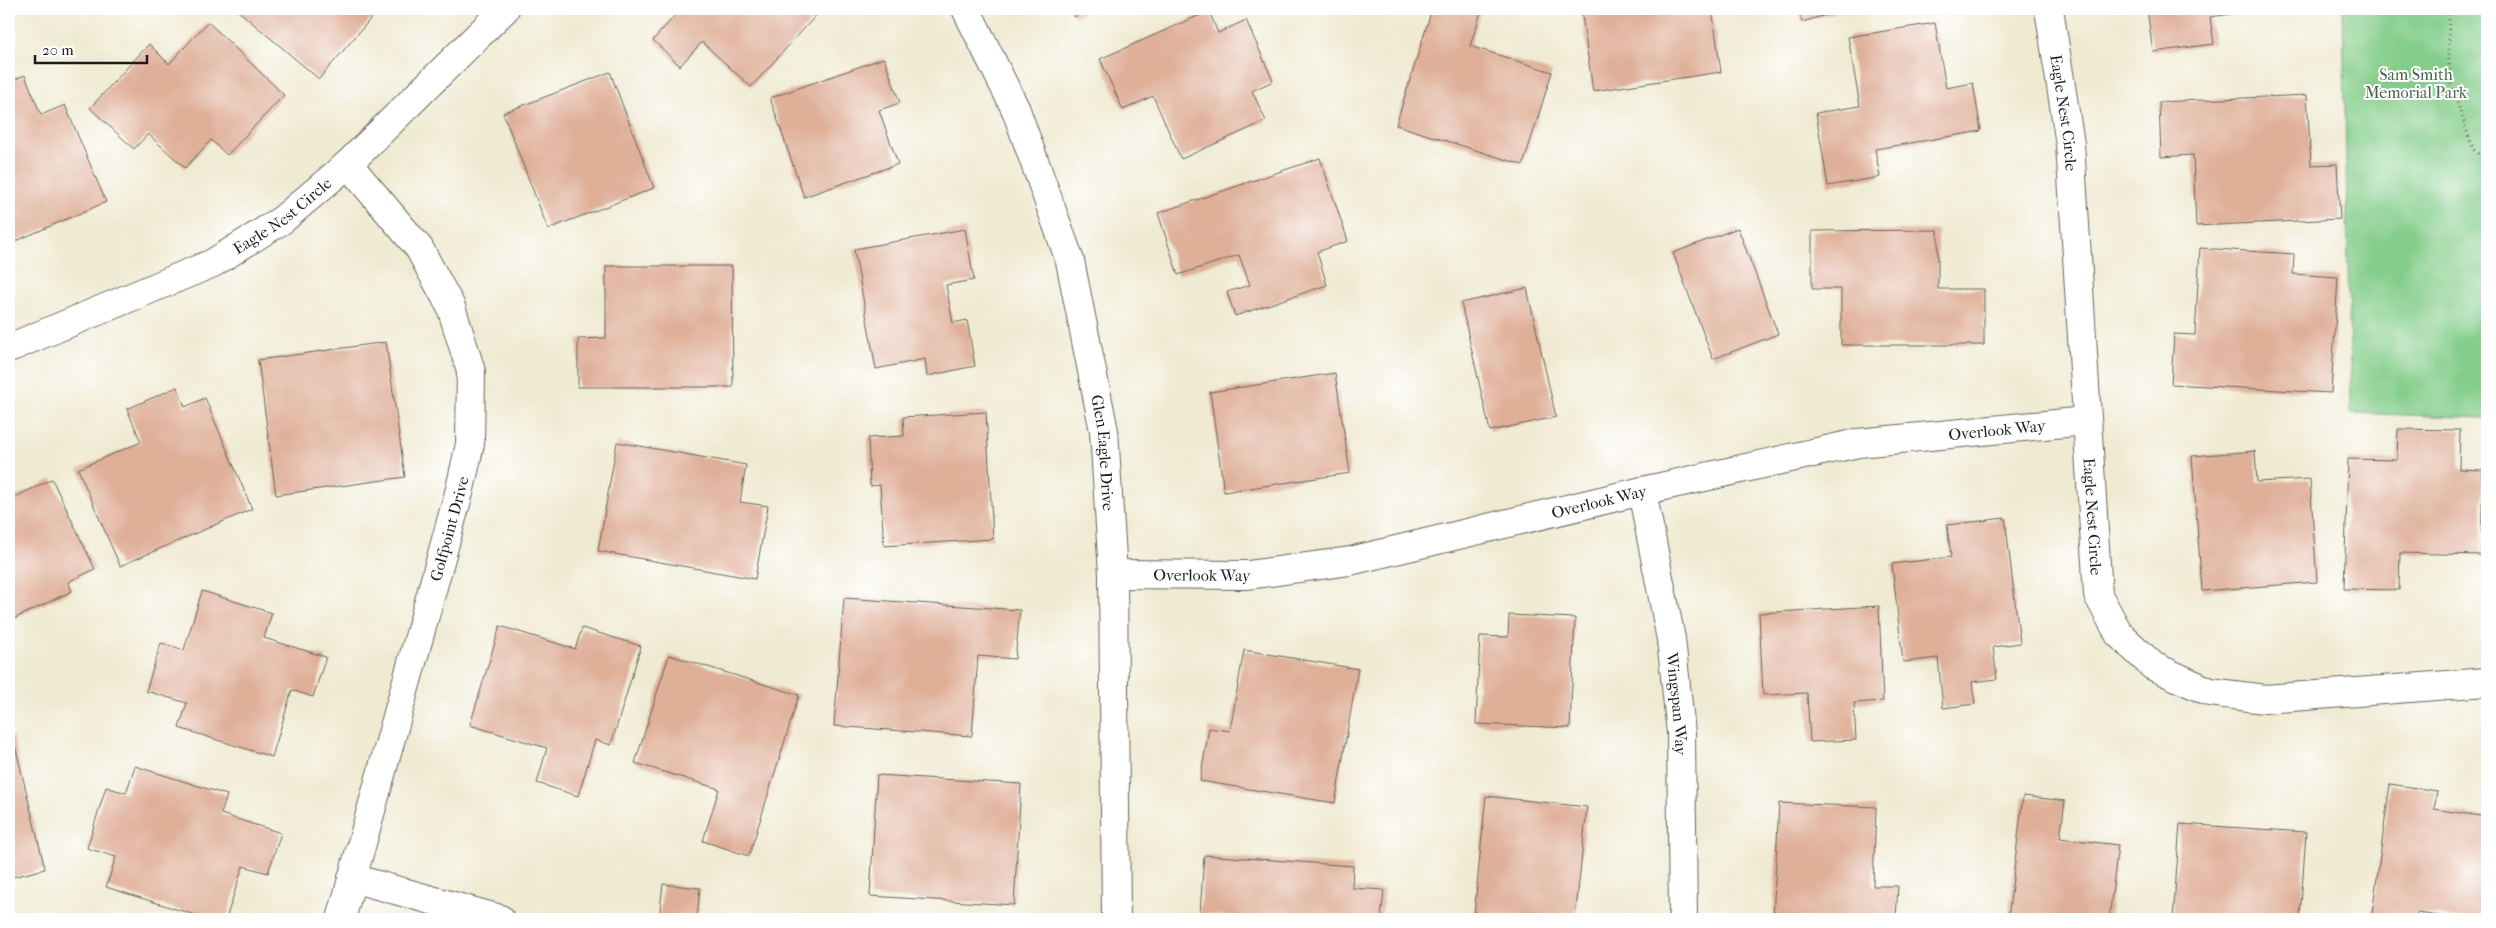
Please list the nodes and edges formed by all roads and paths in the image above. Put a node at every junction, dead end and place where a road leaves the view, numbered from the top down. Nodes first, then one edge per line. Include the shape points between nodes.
1 (505, 9) edge
2 (966, 9) edge
3 (2049, 9) edge
4 (2449, 9) edge
5 (2487, 162) edge
6 (348, 164) junction
7 (9, 348) edge
8 (2086, 421) junction
9 (1642, 491) junction
10 (1113, 574) junction
11 (2487, 682) edge
12 (352, 878) junction
13 (341, 919) edge
14 (500, 919) edge
15 (1116, 919) edge
16 (1683, 919) edge

1 - 6 street, Eagle Nest Circle
2 - 10 street, Glen Eagle Drive via 1016,110 1070,261 1104,431
3 - 8 street, Eagle Nest Circle via 2070,144
4 - 5 path via 2449,78 2473,149
6 - 7 street, Eagle Nest Circle via 282,220 213,263
6 - 12 street, Golfpoint Drive via 419,248 452,307 471,371 470,444 460,489
8 - 9 street, Overlook Way via 1858,444
8 - 11 street, Eagle Nest Circle via 2098,595 2119,634 2153,666 2210,692 2265,699
9 - 10 street, Overlook Way via 1350,561 1248,575
9 - 16 street, Wingspan Way via 1671,639 1681,733
10 - 15 street, Glen Eagle Drive
12 - 13 street, Golfpoint Drive
12 - 14 street

